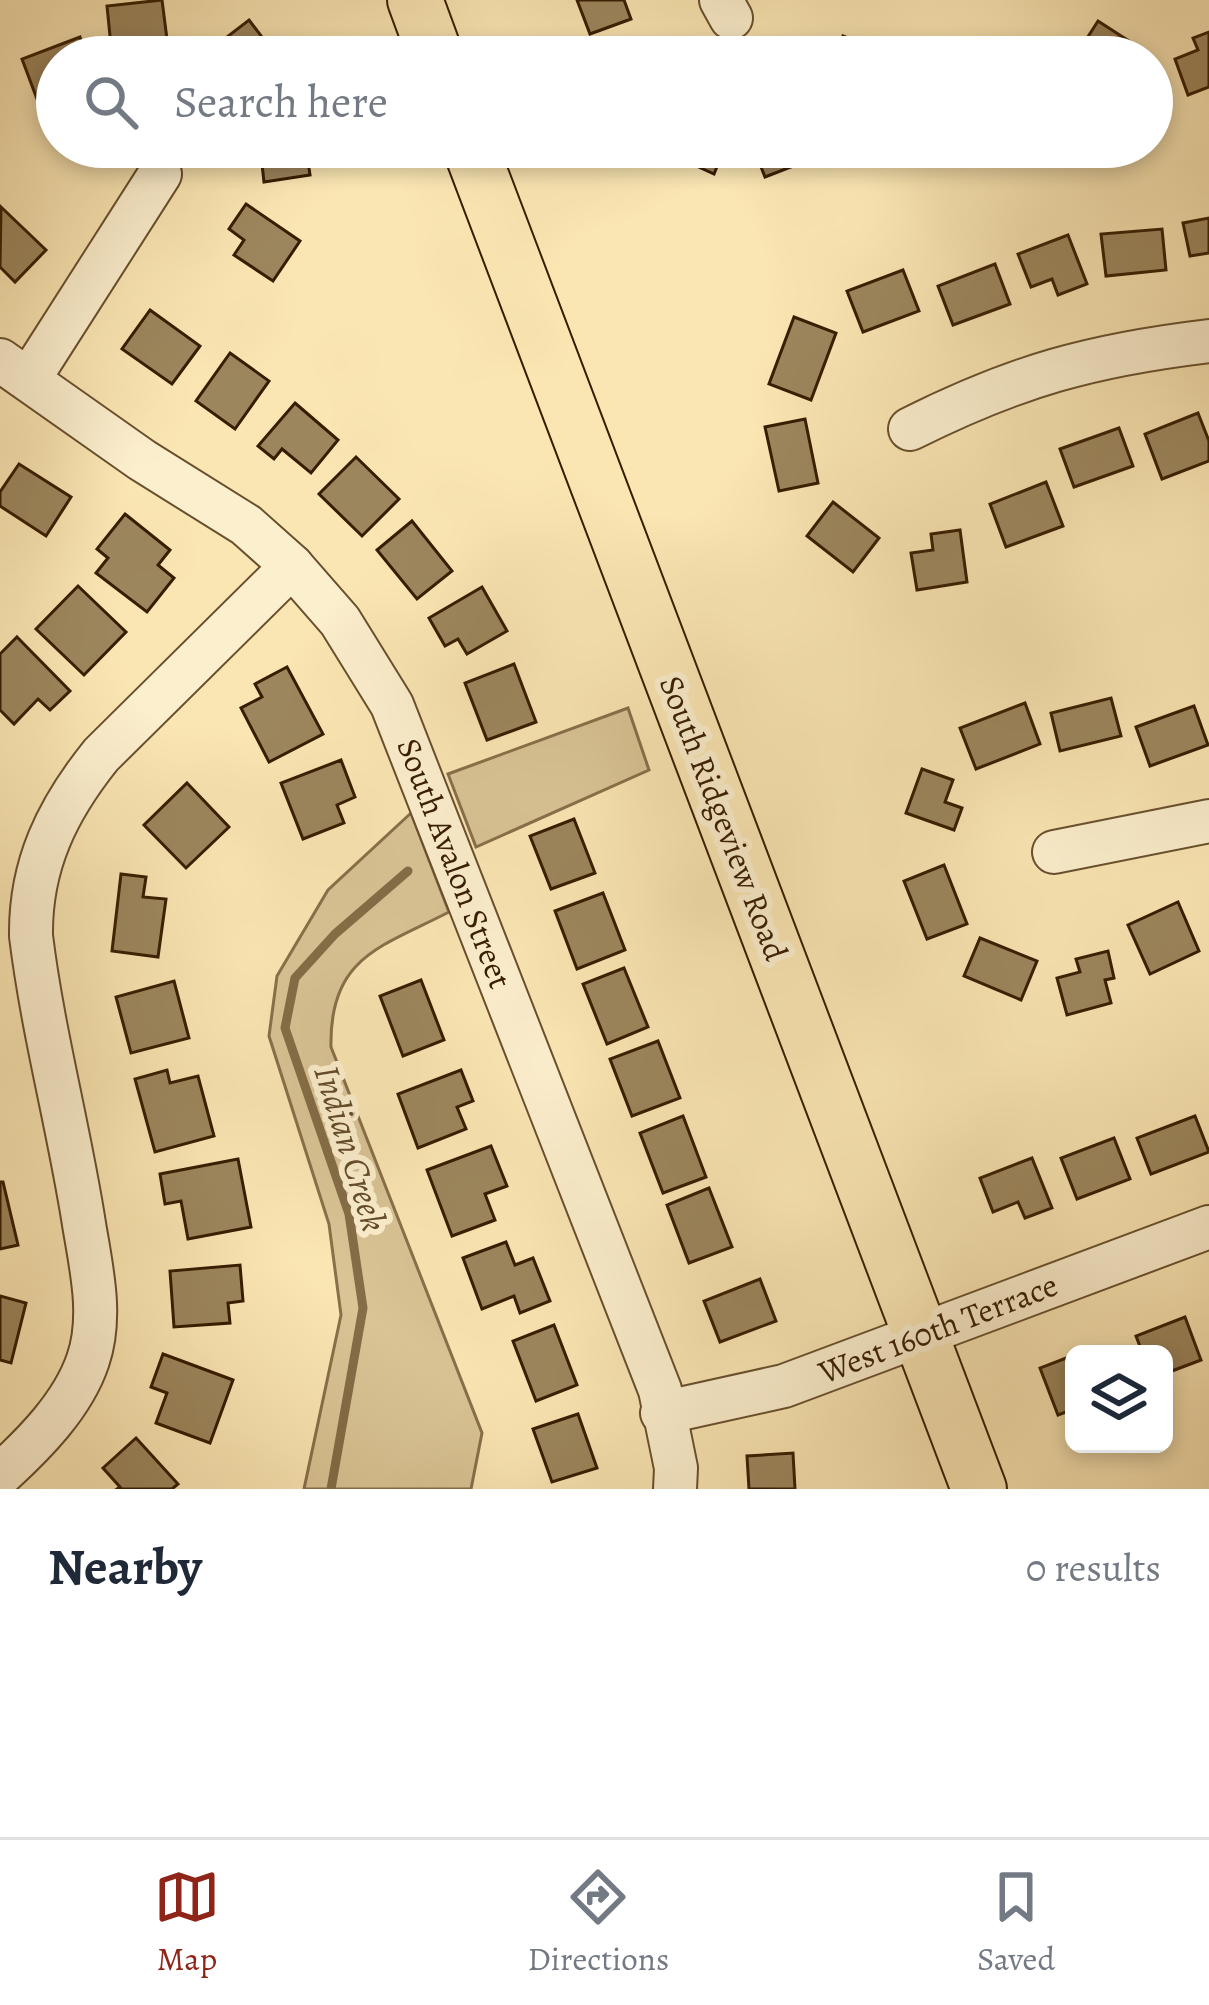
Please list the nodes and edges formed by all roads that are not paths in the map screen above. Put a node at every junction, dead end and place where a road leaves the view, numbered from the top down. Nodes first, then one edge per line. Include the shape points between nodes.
1 (415, 0) edge
2 (428, 36) edge
3 (478, 168) edge
4 (160, 174) dead end
5 (1209, 341) edge
6 (14, 370) edge
7 (910, 429) dead end
8 (292, 566) junction
9 (1209, 821) edge
10 (1054, 852) dead end
11 (1209, 1228) edge
12 (919, 1335) junction
13 (662, 1413) junction
14 (0, 1475) edge
15 (675, 1489) edge
16 (979, 1489) edge

1 - 2 main road
3 - 12 main road, South Ridgeview Road
4 - 6 street, South Avalon Street
5 - 7 street via 1030,375
6 - 8 street, South Avalon Street via 219,505
8 - 13 street, South Avalon Street via 349,634 392,704 660,1390
8 - 14 street via 101,755 74,789 40,859 31,899 35,971 95,1307 76,1385
9 - 10 street
11 - 12 street, West 160th Terrace
12 - 13 street, West 160th Terrace via 784,1386
12 - 16 main road, South Ridgeview Road
13 - 15 street, South Avalon Street

